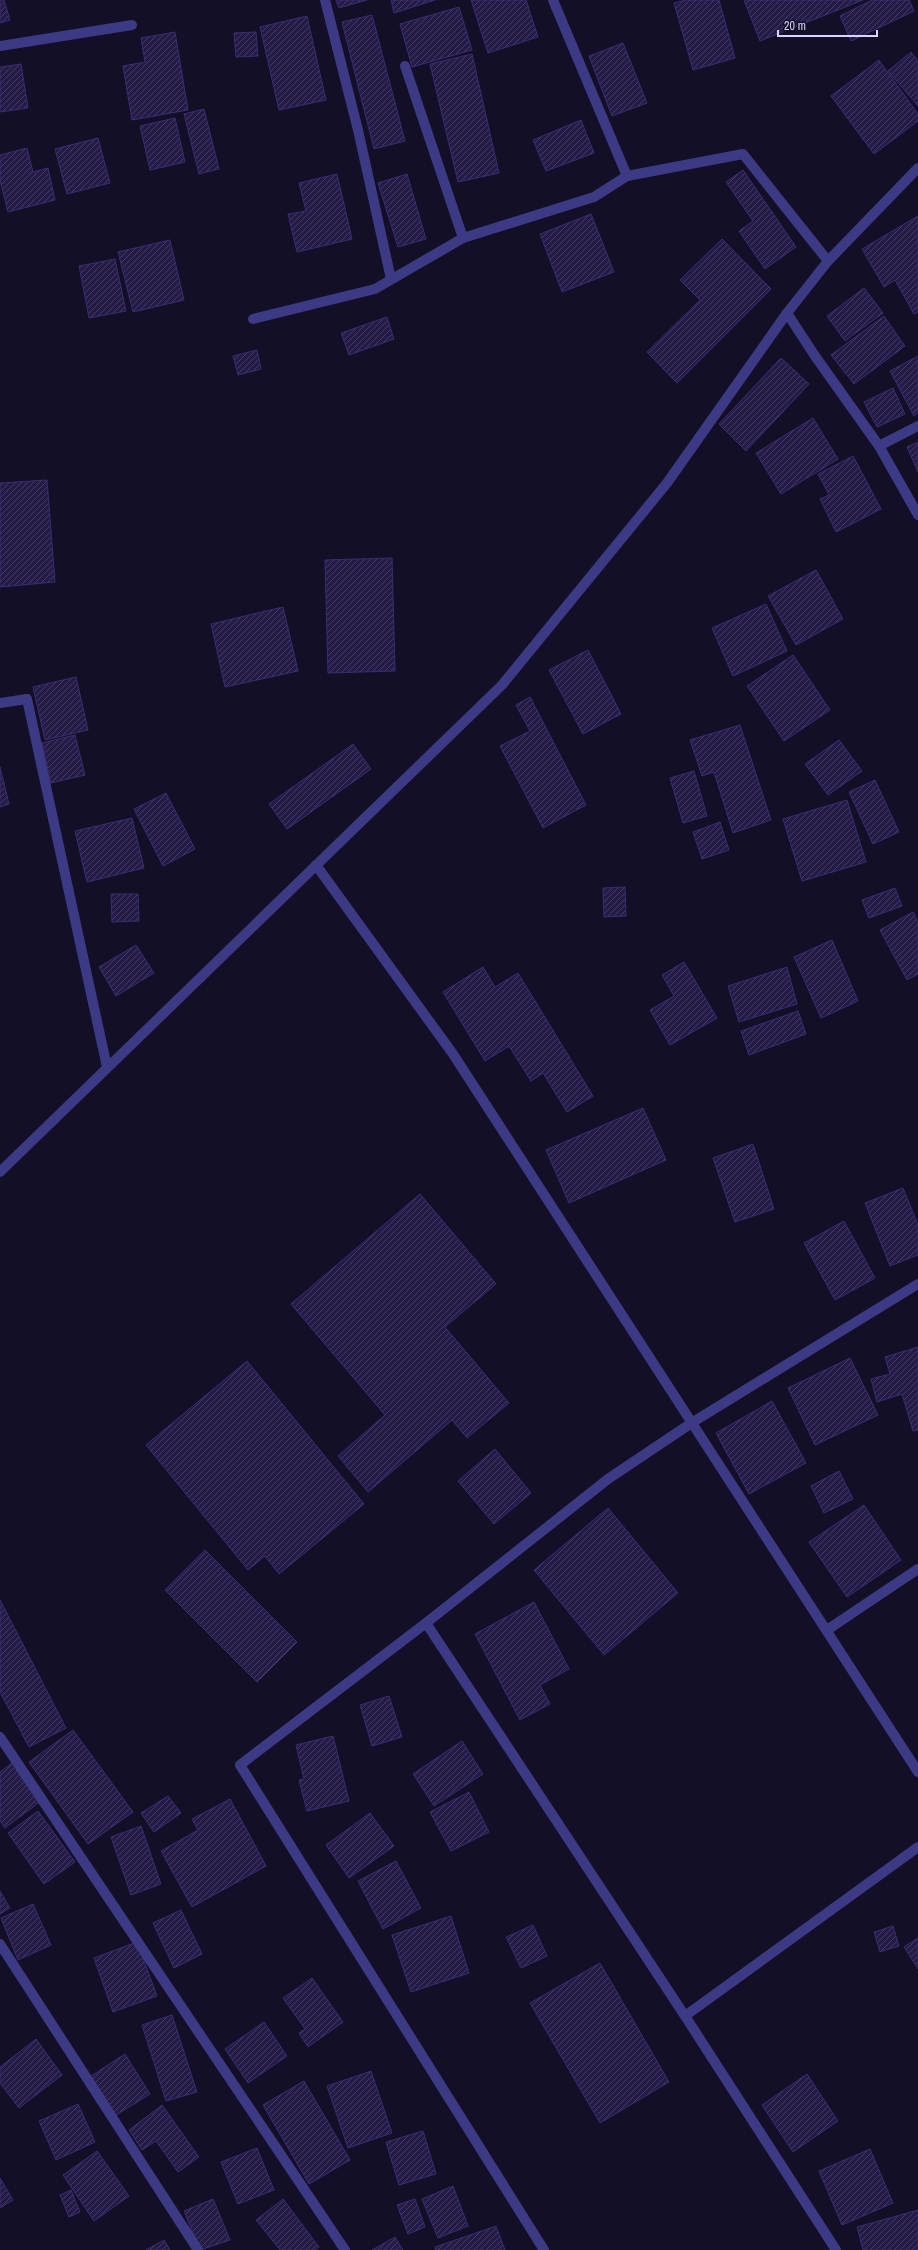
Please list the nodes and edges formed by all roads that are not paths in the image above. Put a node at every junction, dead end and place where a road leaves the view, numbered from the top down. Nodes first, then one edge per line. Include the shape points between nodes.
1 (324, 0) edge
2 (553, 0) edge
3 (132, 25) dead end
4 (0, 46) edge
5 (405, 66) dead end
6 (918, 168) edge
7 (627, 176) junction
8 (463, 238) junction
9 (828, 262) junction
10 (391, 279) junction
11 (787, 312) junction
12 (253, 319) dead end
13 (918, 426) edge
14 (879, 446) junction
15 (918, 514) edge
16 (0, 703) edge
17 (316, 865) junction
18 (107, 1067) junction
19 (0, 1172) edge
20 (918, 1284) edge
21 (693, 1422) junction
22 (918, 1569) edge
23 (426, 1624) junction
24 (827, 1630) junction
25 (0, 1737) edge
26 (918, 1772) edge
27 (918, 1847) edge
28 (0, 1944) edge
29 (685, 2016) junction
30 (198, 2250) edge
31 (345, 2250) edge
32 (544, 2250) edge
33 (836, 2250) edge

1 - 10 street via 358,130
2 - 7 street
3 - 4 street
5 - 8 street
6 - 9 street
7 - 8 street via 594,197
7 - 9 street via 743,154
8 - 10 street
9 - 11 street
10 - 12 street via 375,289
11 - 14 street
11 - 17 street via 667,483 502,685
13 - 14 street
14 - 15 street
16 - 18 street via 27,699
17 - 18 street
17 - 21 street via 453,1054
18 - 19 street
20 - 21 street
21 - 23 street via 608,1479
21 - 24 street
22 - 24 street
23 - 29 street
23 - 32 street via 240,1765
24 - 26 street
25 - 31 street
27 - 29 street
28 - 30 street
29 - 33 street

